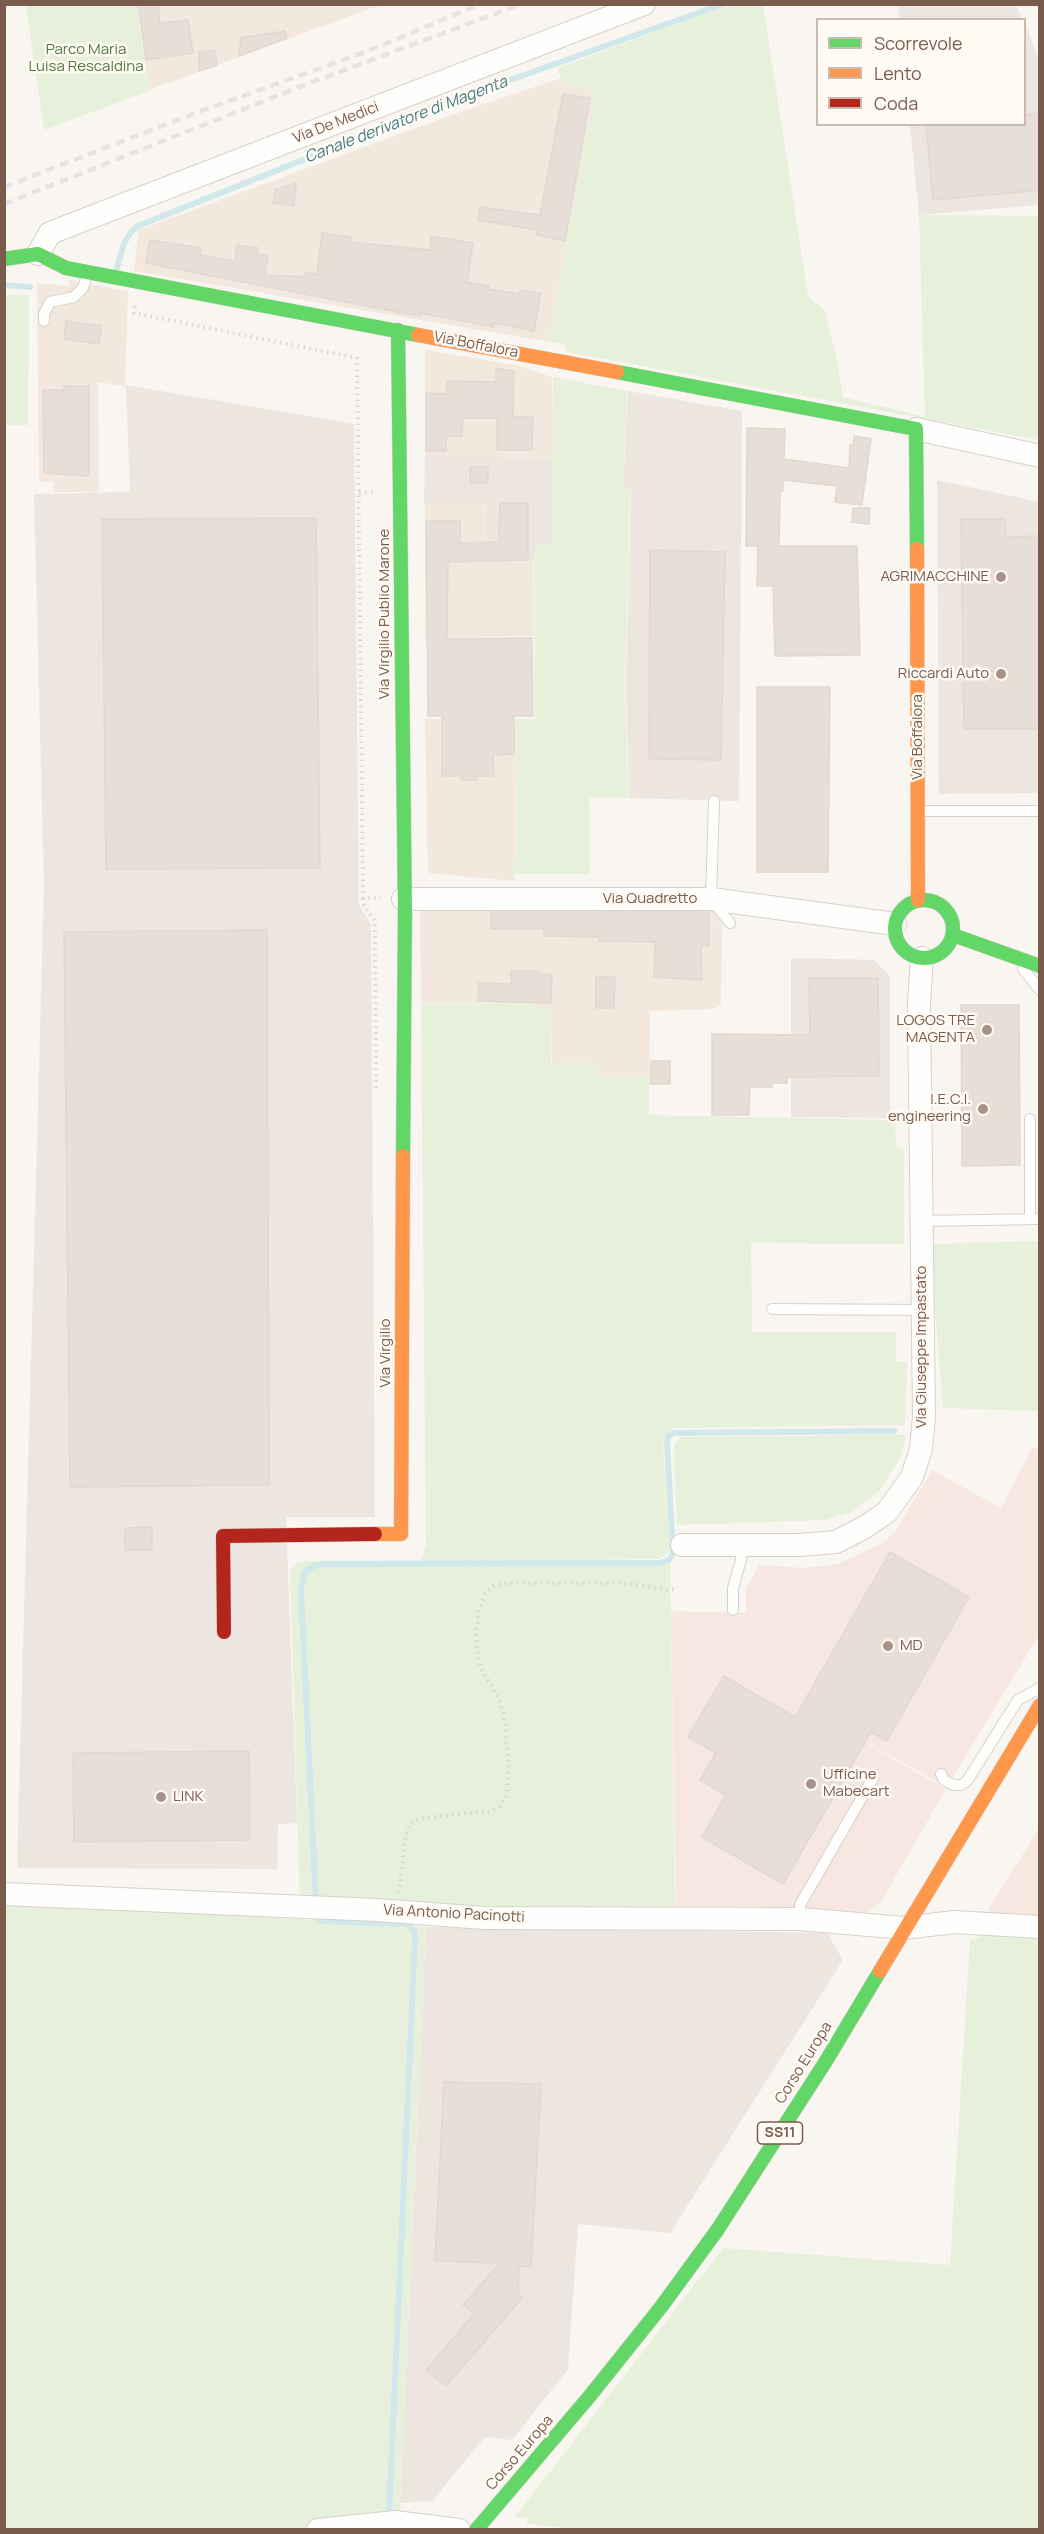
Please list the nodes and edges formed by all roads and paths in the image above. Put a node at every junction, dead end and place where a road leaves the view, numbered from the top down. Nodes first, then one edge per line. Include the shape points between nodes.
1 (644, 4) edge
2 (38, 254) junction
3 (4, 259) edge
4 (88, 272) junction
5 (138, 281) junction
6 (44, 321) dead end
7 (398, 330) junction
8 (916, 429) junction
9 (1040, 456) edge
10 (714, 801) dead end
11 (1040, 811) edge
12 (918, 812) junction
13 (403, 899) junction
14 (711, 899) junction
15 (918, 900) junction
16 (730, 923) dead end
17 (895, 924) junction
18 (953, 935) junction
19 (1011, 956) junction
20 (922, 958) junction
21 (1040, 966) edge
22 (1040, 990) edge
23 (1030, 1119) dead end
24 (1035, 1219) edge
25 (922, 1221) junction
26 (772, 1310) dead end
27 (922, 1310) junction
28 (682, 1545) dead end
29 (742, 1545) junction
30 (677, 1589) dead end
31 (733, 1610) dead end
32 (224, 1632) dead end
33 (1040, 1688) edge
34 (1040, 1705) edge
35 (941, 1774) dead end
36 (873, 1778) dead end
37 (4, 1894) edge
38 (397, 1912) junction
39 (800, 1919) junction
40 (1040, 1927) edge
41 (904, 1928) junction
42 (318, 2529) edge
43 (459, 2529) edge
44 (476, 2529) edge

1 - 2 street, Via De Medici via 51,233
2 - 3 street
2 - 4 street, Via Boffalora via 66,268
4 - 5 street, Via Boffalora
4 - 6 lane via 74,297 50,302
5 - 7 street, Via Boffalora
5 - 13 path via 134,314 357,358 363,898
7 - 8 street, Via Boffalora
7 - 13 street, Via Virgilio Publio Marone
8 - 9 street, Via Boffalora
8 - 12 street, Via Boffalora
10 - 14 lane
11 - 12 lane
12 - 15 street, Via Boffalora
13 - 14 street, Via Quadretto
13 - 32 street, Via Virgilio via 401,1534 223,1536
14 - 16 lane
14 - 17 street, Via Quadretto
15 - 17 street via 904,907
15 - 18 street via 930,900 945,908 953,923
17 - 20 street via 899,945
18 - 19 street
18 - 20 street via 939,954
19 - 21 street
19 - 22 lane
20 - 25 street, Via Giuseppe Impastato
23 - 24 lane
24 - 25 lane
25 - 27 street, Via Giuseppe Impastato
26 - 27 lane
27 - 29 street, Via Giuseppe Impastato via 921,1449 912,1477 887,1512 836,1542
28 - 29 street, Via Giuseppe Impastato
29 - 31 lane via 733,1588
30 - 38 path via 628,1583 504,1582 485,1594 476,1635 478,1657 504,1717 509,1768 506,1797 491,1811 428,1817 409,1825
33 - 35 lane via 1018,1700 967,1781 953,1785
34 - 41 street, Corso Europa / SS11
36 - 39 lane via 800,1905
37 - 38 street, Via Antonio Pacinotti
38 - 39 street, Via Antonio Pacinotti via 484,1918
39 - 41 street, Via Antonio Pacinotti
40 - 41 street, Via Antonio Pacinotti via 954,1922
41 - 44 street, Corso Europa / SS11 via 826,2061 718,2229 662,2307
42 - 43 street via 395,2522

